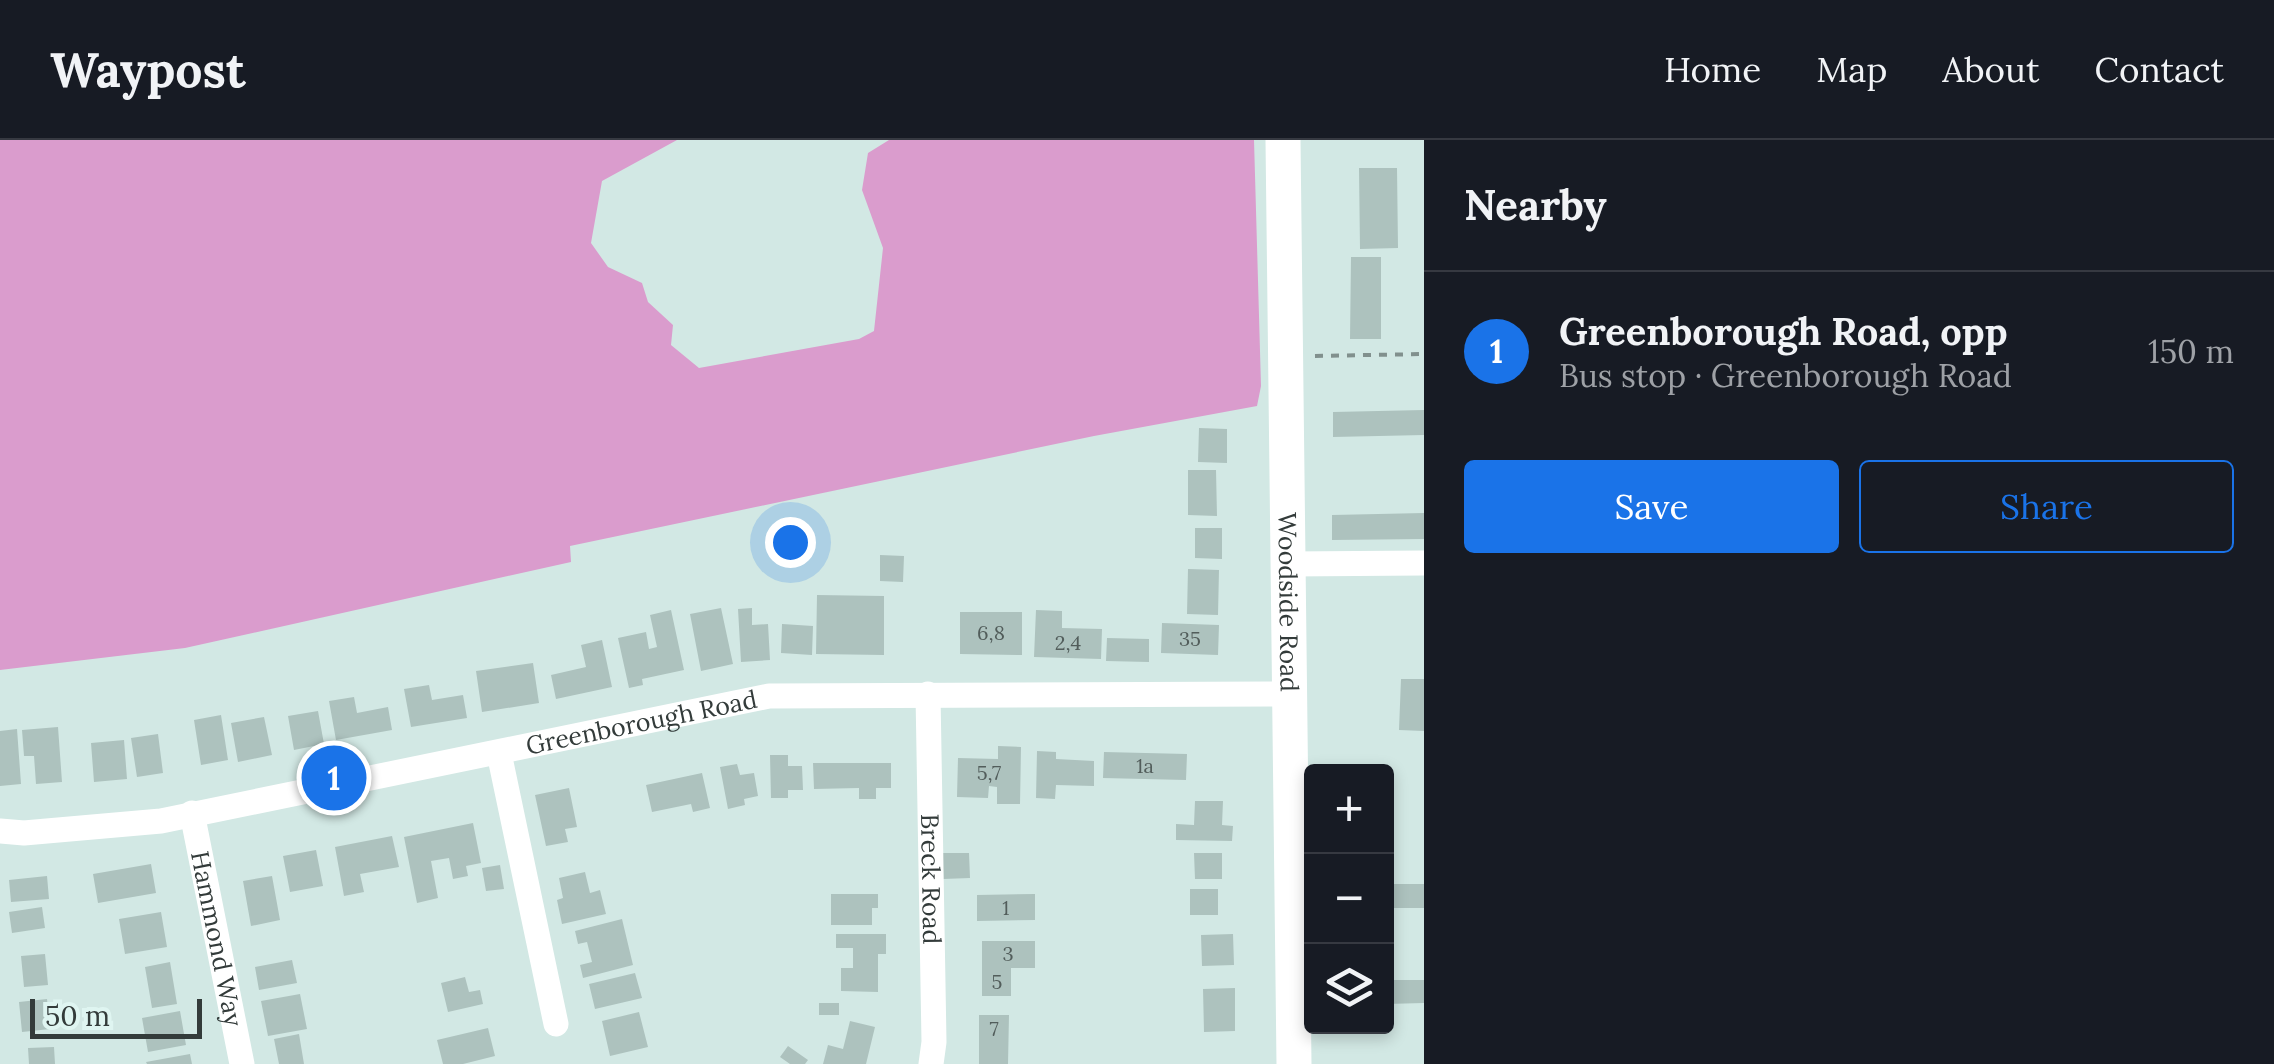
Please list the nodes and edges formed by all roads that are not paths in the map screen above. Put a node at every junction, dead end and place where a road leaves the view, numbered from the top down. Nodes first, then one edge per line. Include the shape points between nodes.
1 (1283, 140) edge
2 (1288, 564) junction
3 (1424, 564) edge
4 (928, 694) junction
5 (1290, 694) junction
6 (499, 753) junction
7 (192, 813) junction
8 (0, 831) edge
9 (556, 1024) dead end
10 (242, 1064) edge
11 (930, 1064) edge
12 (1294, 1064) edge

1 - 2 street, Woodside Road
2 - 3 street
2 - 5 street, Woodside Road
4 - 5 street, Greenborough Road
4 - 6 street, Greenborough Road via 769,696
4 - 11 street, Breck Road
5 - 12 street, Woodside Road
6 - 7 street, Greenborough Road
6 - 9 street
7 - 8 street, Greenborough Road via 161,821
7 - 10 street, Hammond Way

